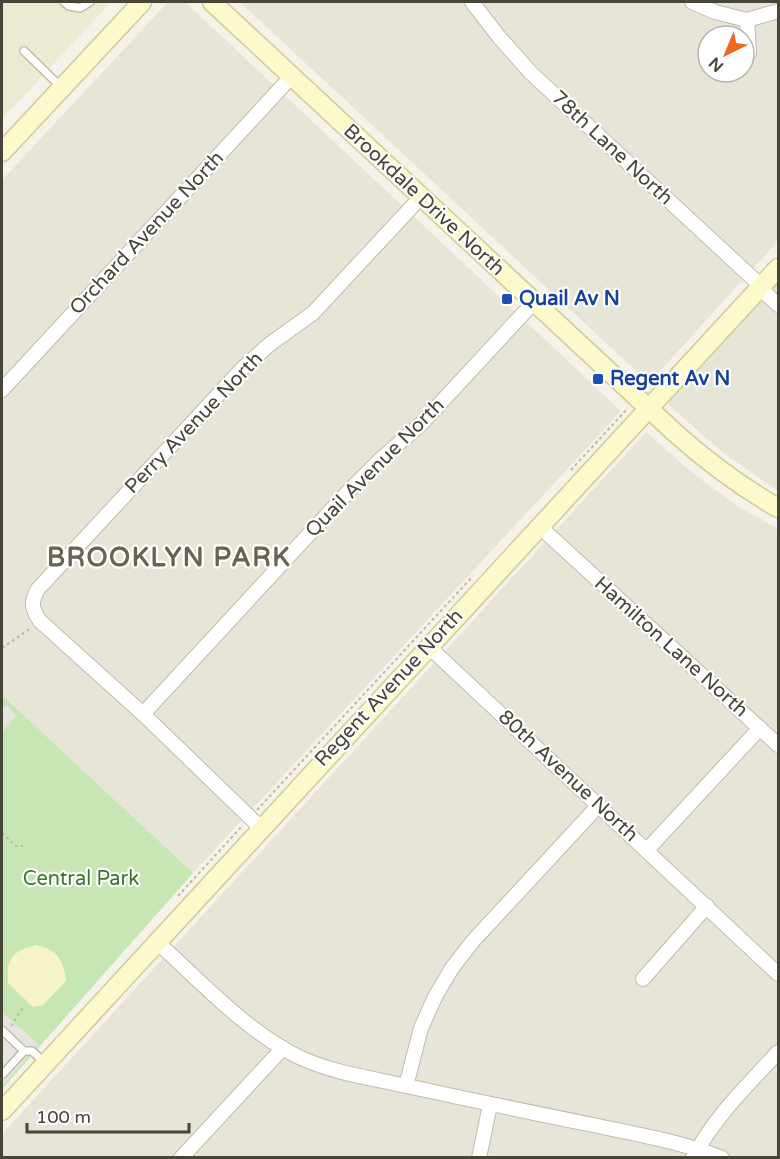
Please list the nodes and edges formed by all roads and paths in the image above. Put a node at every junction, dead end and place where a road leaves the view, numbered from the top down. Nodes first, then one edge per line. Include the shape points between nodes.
1 (64, 2) edge
2 (90, 2) edge
3 (142, 2) edge
4 (212, 2) edge
5 (472, 2) edge
6 (692, 2) edge
7 (778, 11) edge
8 (747, 20) junction
9 (747, 24) edge
10 (24, 51) dead end
11 (292, 76) junction
12 (62, 87) junction
13 (2, 152) edge
14 (422, 197) junction
15 (778, 268) edge
16 (760, 288) junction
17 (534, 302) junction
18 (778, 305) edge
19 (2, 390) edge
20 (629, 407) dead end
21 (648, 408) junction
22 (565, 477) dead end
23 (778, 508) edge
24 (539, 526) junction
25 (477, 572) dead end
26 (36, 615) junction
27 (428, 646) junction
28 (2, 648) edge
29 (143, 714) junction
30 (760, 728) junction
31 (778, 745) edge
32 (599, 805) junction
33 (258, 820) junction
34 (2, 833) edge
35 (23, 846) dead end
36 (647, 850) junction
37 (707, 906) junction
38 (156, 941) junction
39 (778, 974) edge
40 (643, 979) dead end
41 (24, 1006) dead end
42 (3, 1032) edge
43 (283, 1048) junction
44 (24, 1051) junction
45 (778, 1052) edge
46 (45, 1063) junction
47 (2, 1073) edge
48 (406, 1086) junction
49 (490, 1105) junction
50 (2, 1111) edge
51 (696, 1153) edge
52 (181, 1158) edge
53 (479, 1158) edge
54 (722, 1158) edge

1 - 2 lane via 80,8
3 - 12 street
4 - 11 street, Brookdale Drive North
5 - 16 street, 78th Lane North via 531,73
6 - 8 street
7 - 8 street
8 - 9 street
10 - 12 lane
11 - 14 street, Brookdale Drive North
11 - 19 street, Orchard Avenue North
12 - 13 street
14 - 17 street, Brookdale Drive North
14 - 26 street, Perry Avenue North via 313,313 243,368 38,590 32,599
15 - 16 street, Regent Avenue North
16 - 18 street, 78th Lane North
16 - 21 street, Regent Avenue North
17 - 21 street, Brookdale Drive North
17 - 29 street, Quail Avenue North via 421,424 348,492
20 - 22 path
21 - 23 street, Brookdale Drive North via 704,459
21 - 24 street, Regent Avenue North
24 - 27 street, Regent Avenue North
24 - 30 street, Hamilton Lane North
25 - 33 path
26 - 28 path
26 - 29 street
27 - 32 street, 80th Avenue North
27 - 33 street, Regent Avenue North
29 - 33 street
30 - 31 street
30 - 36 street, Hamilton Lane North
32 - 36 street, 80th Avenue North
32 - 48 street via 452,968 421,1028
33 - 38 street, Regent Avenue North
34 - 35 path via 16,846
36 - 37 street, 80th Avenue North
37 - 39 street, 80th Avenue North
37 - 40 street
38 - 43 street via 250,1025
38 - 46 street, Regent Avenue North
41 - 42 path
42 - 44 lane
43 - 48 street via 330,1069
43 - 52 street
44 - 46 lane via 32,1051
44 - 47 lane
45 - 51 street via 725,1110
46 - 50 street, Regent Avenue North
48 - 49 street
49 - 51 street via 684,1144
49 - 53 street
51 - 54 street

